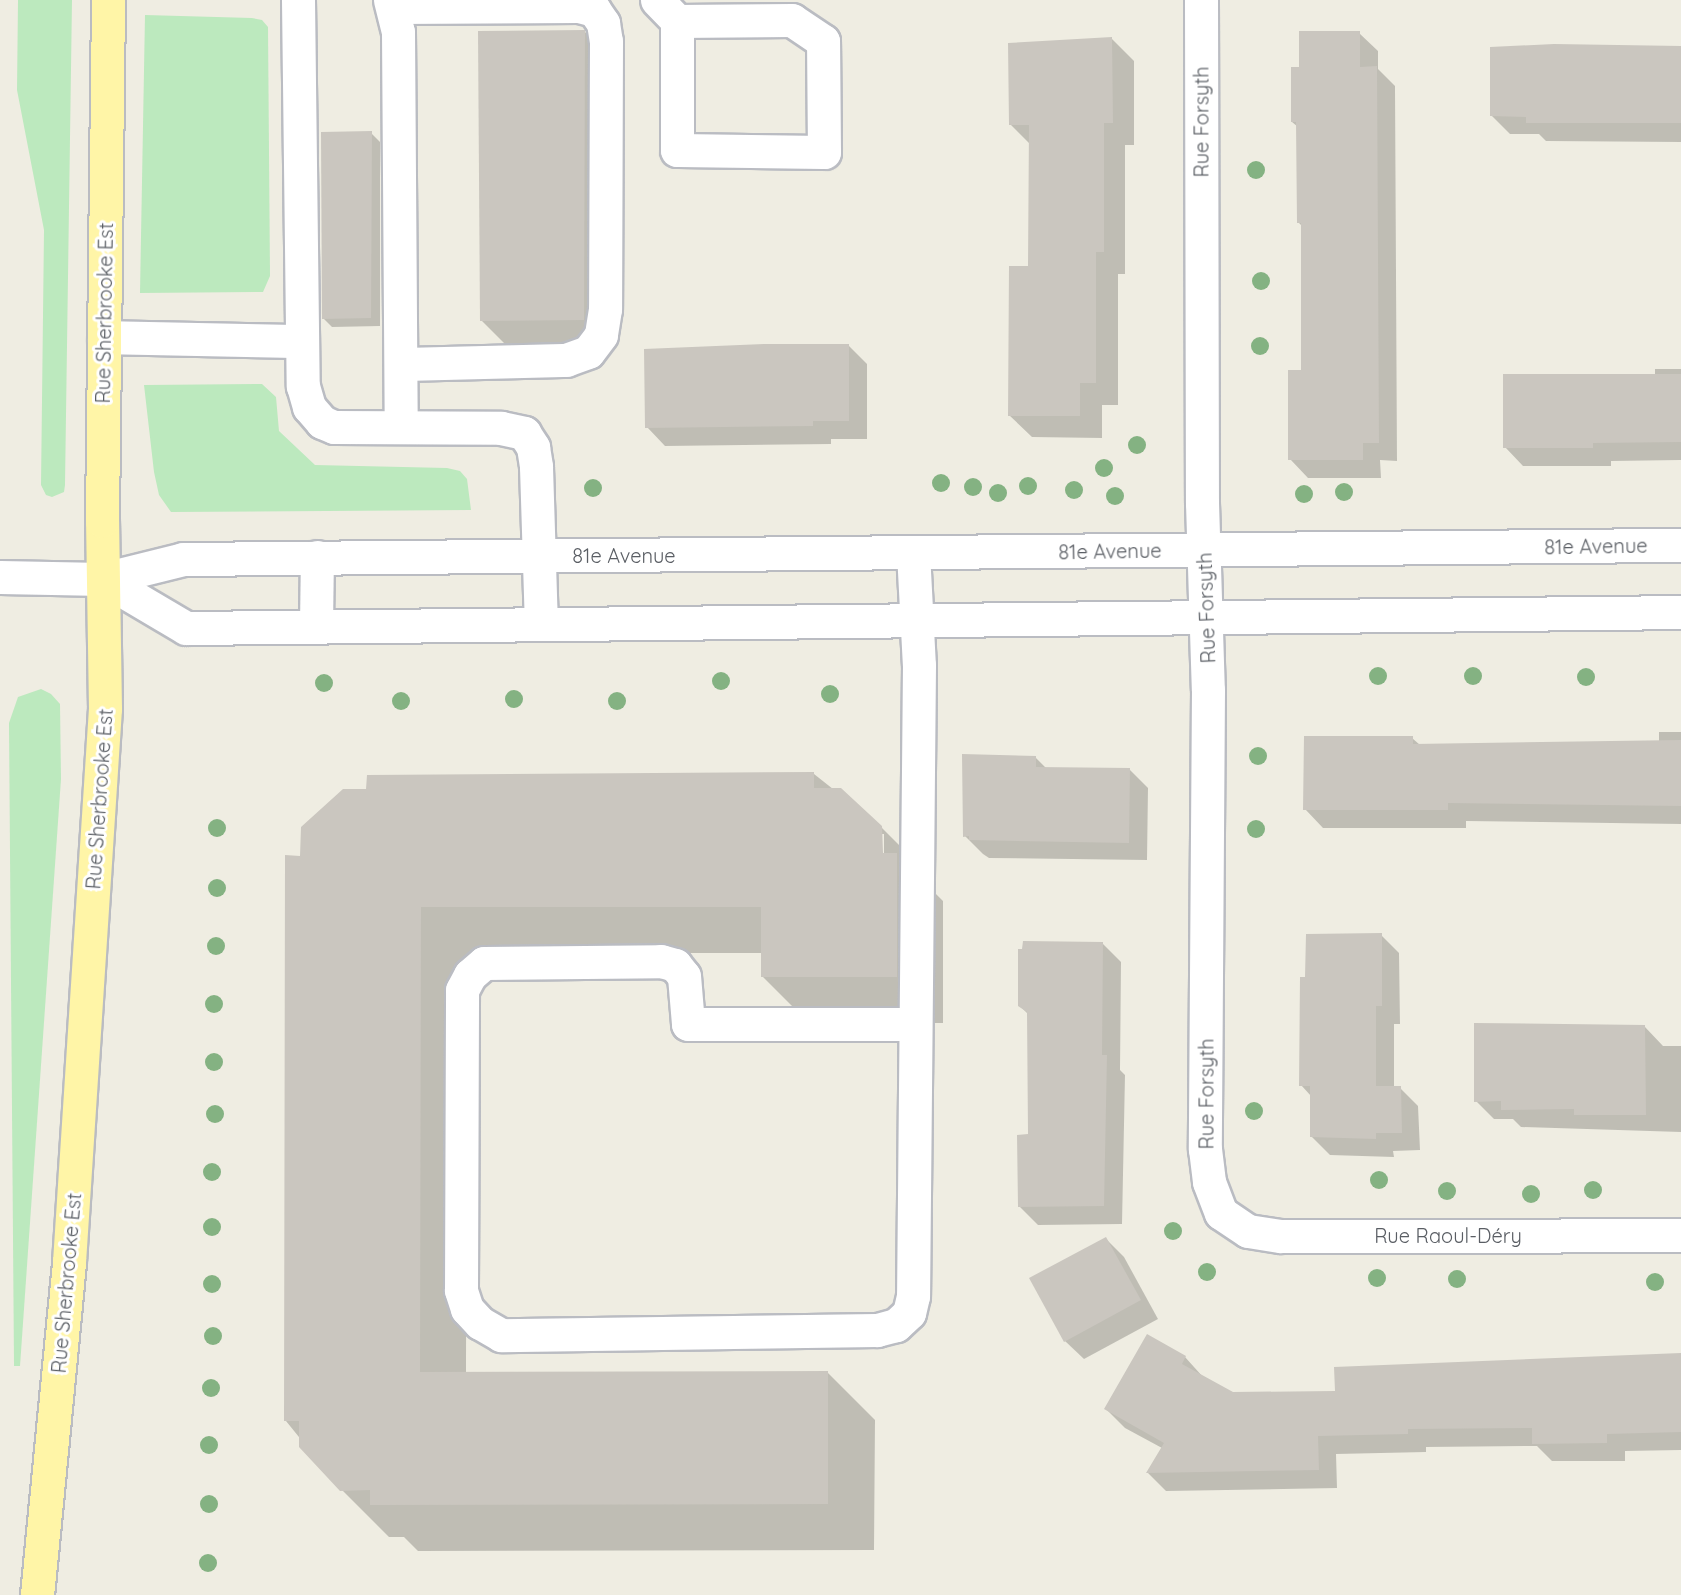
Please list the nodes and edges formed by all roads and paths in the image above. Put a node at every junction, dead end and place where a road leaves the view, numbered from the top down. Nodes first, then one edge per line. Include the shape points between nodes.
1 (108, 0) edge
2 (298, 0) edge
3 (1201, 0) edge
4 (392, 4) edge
5 (667, 10) edge
6 (104, 337) junction
7 (302, 341) junction
8 (401, 364) junction
9 (401, 427) junction
10 (1681, 545) edge
11 (1203, 550) junction
12 (913, 552) junction
13 (538, 555) junction
14 (317, 557) junction
15 (0, 577) edge
16 (103, 579) junction
17 (1681, 612) edge
18 (1207, 616) junction
19 (915, 620) junction
20 (541, 622) junction
21 (316, 625) junction
22 (915, 1024) junction
23 (1221, 1213) joint
24 (1681, 1235) edge
25 (37, 1595) edge

1 - 6 main road, Rue Sherbrooke Est
2 - 7 street
3 - 11 street, Rue Forsyth
4 - 8 street
4 - 8 street via 579,6 594,10 603,23 606,41 605,309 601,335 588,352 566,360
5 - 5 street via 792,20 823,41 824,152 677,150
6 - 7 street
6 - 16 main road, Rue Sherbrooke Est
7 - 9 street via 303,386 309,408 321,422 334,427
8 - 9 street
9 - 13 street via 501,428 524,433 533,447 536,467
10 - 11 street, 81e Avenue
11 - 12 street, 81e Avenue
11 - 18 street, Rue Forsyth
12 - 13 street, 81e Avenue
12 - 19 street
13 - 14 street, 81e Avenue
13 - 20 street
14 - 16 street, 81e Avenue via 183,560
14 - 21 street
15 - 16 street, 81e Avenue
16 - 21 street, 81e Avenue via 186,628
16 - 25 main road, Rue Sherbrooke Est via 105,721 69,1262
17 - 18 street, 81e Avenue
18 - 19 street, 81e Avenue
18 - 23 street, Rue Forsyth via 1205,1149 1209,1182
19 - 20 street, 81e Avenue
19 - 22 street via 920,665
20 - 21 street, 81e Avenue
22 - 22 street via 913,1296 909,1313 896,1325 877,1330 501,1335 466,1309 461,1290 462,990 470,975 484,963 661,961 675,965 684,976 688,1024
23 - 24 street, Rue Raoul-Déry via 1248,1231 1281,1236

